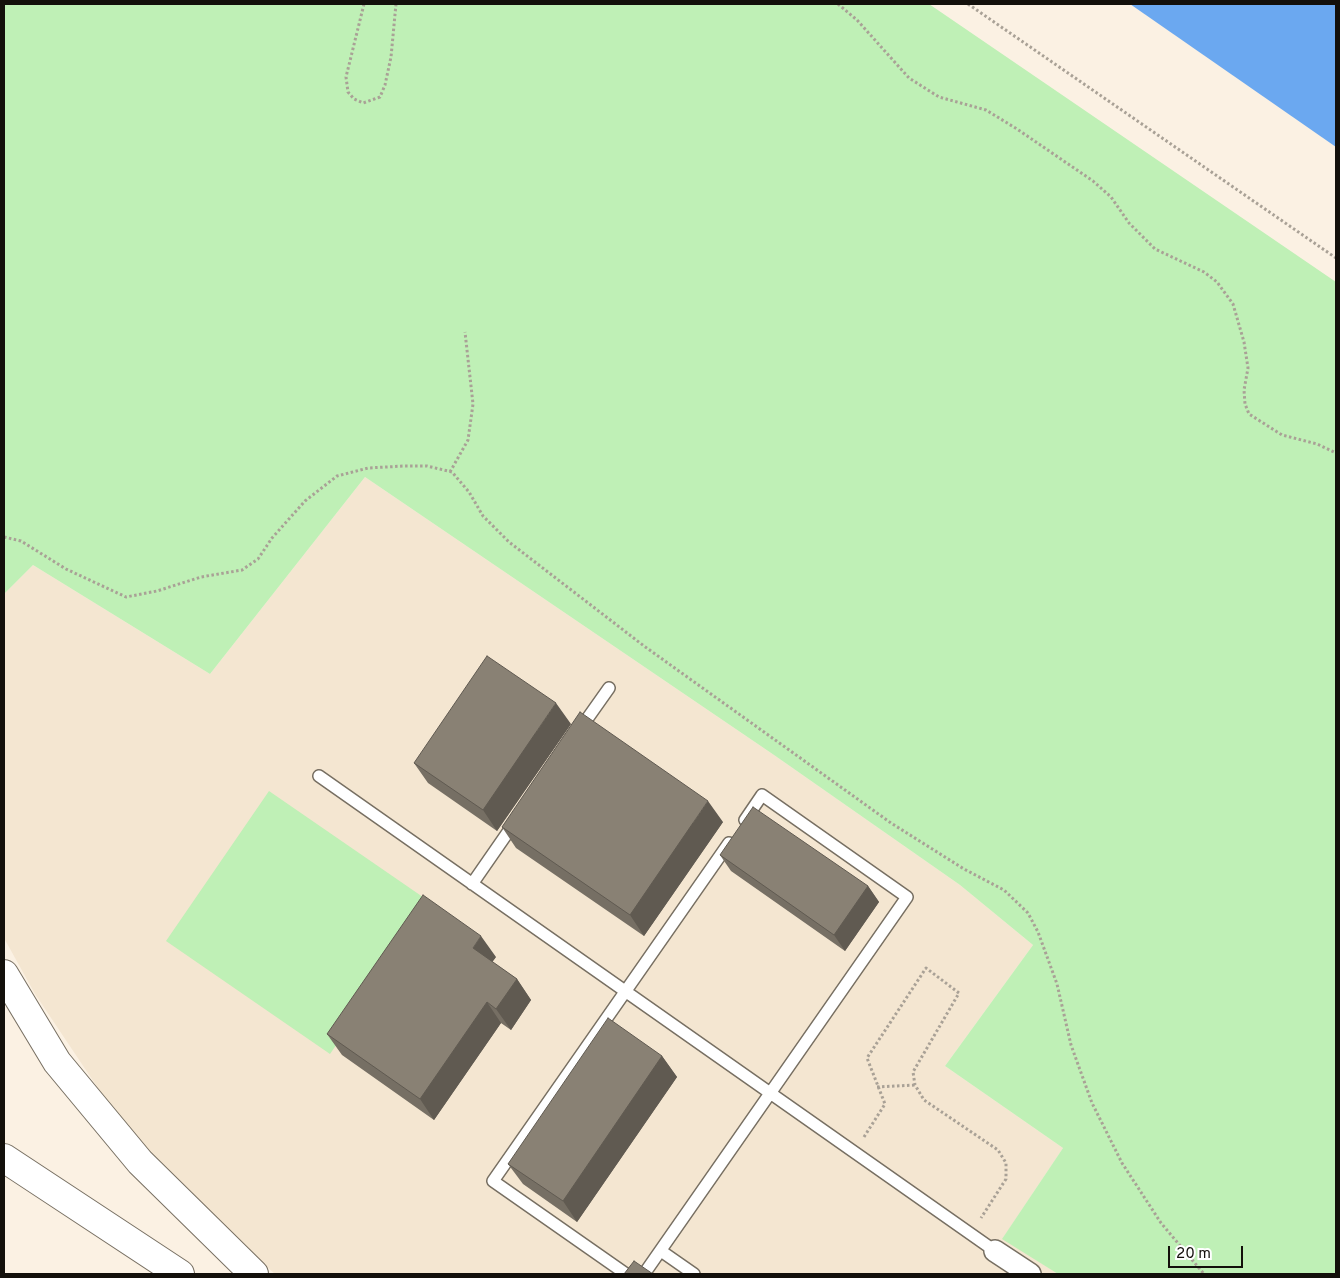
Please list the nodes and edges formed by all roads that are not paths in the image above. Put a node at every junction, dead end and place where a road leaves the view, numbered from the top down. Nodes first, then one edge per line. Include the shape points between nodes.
1 (609, 688) dead end
2 (574, 737) edge
3 (319, 776) dead end
4 (523, 810) edge
5 (472, 884) junction
6 (4, 974) edge
7 (625, 992) junction
8 (770, 1093) junction
9 (4, 1158) edge
10 (660, 1251) junction
11 (994, 1251) joint
12 (180, 1274) edge
13 (254, 1274) edge
14 (626, 1274) edge
15 (644, 1274) edge
16 (694, 1274) edge
17 (1030, 1274) edge

1 - 2 lane
3 - 5 lane
4 - 5 lane
5 - 7 lane
6 - 13 main road via 57,1062 140,1162
7 - 8 lane
7 - 8 lane via 762,795 907,897
7 - 14 lane via 493,1181
8 - 10 lane
8 - 11 lane
9 - 12 main road
10 - 15 lane
10 - 16 lane
11 - 17 street

